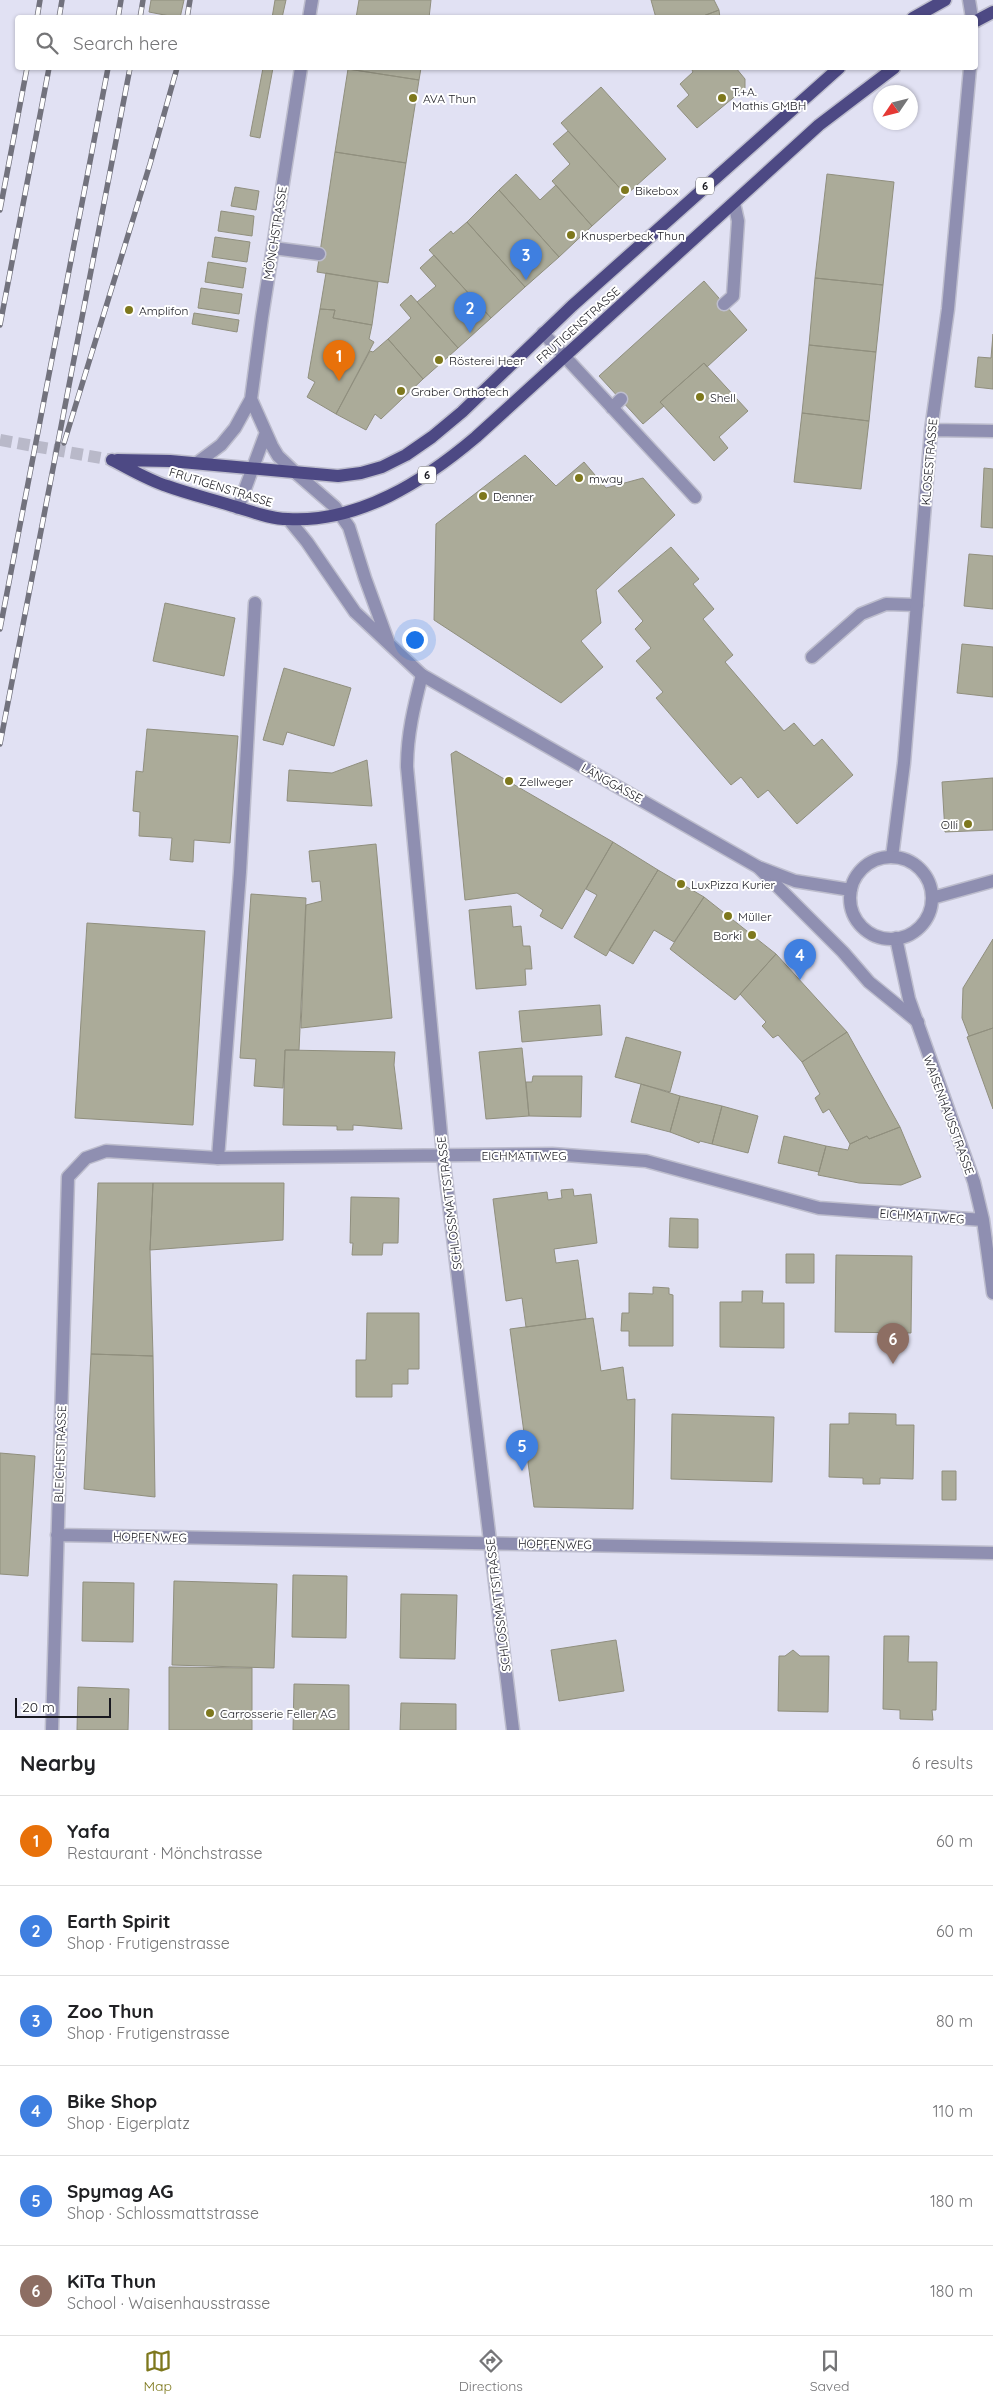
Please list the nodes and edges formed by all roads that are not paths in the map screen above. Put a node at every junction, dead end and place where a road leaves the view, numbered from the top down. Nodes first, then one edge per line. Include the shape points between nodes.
1 (312, 0) edge
2 (946, 0) edge
3 (969, 0) edge
4 (993, 12) edge
5 (310, 15) edge
6 (918, 15) edge
7 (972, 15) edge
8 (978, 19) edge
9 (301, 70) edge
10 (837, 70) edge
11 (891, 70) edge
12 (970, 70) edge
13 (734, 203) junction
14 (273, 248) junction
15 (320, 254) dead end
16 (724, 304) dead end
17 (543, 333) junction
18 (564, 357) junction
19 (251, 399) junction
20 (931, 430) junction
21 (993, 431) edge
22 (265, 435) junction
23 (197, 463) junction
24 (254, 469) junction
25 (297, 474) junction
26 (695, 497) dead end
27 (238, 508) junction
28 (341, 514) junction
29 (289, 520) junction
30 (255, 603) dead end
31 (917, 605) junction
32 (389, 644) junction
33 (812, 657) dead end
34 (422, 675) junction
35 (892, 857) junction
36 (758, 867) junction
37 (993, 881) edge
38 (851, 890) junction
39 (932, 898) junction
40 (896, 938) junction
41 (918, 1022) junction
42 (443, 1155) junction
43 (218, 1158) junction
44 (68, 1178) joint
45 (983, 1220) junction
46 (993, 1293) edge
47 (57, 1535) junction
48 (491, 1543) junction
49 (993, 1553) edge
50 (52, 1730) edge
51 (513, 1730) edge

1 - 5 street
2 - 6 main road
3 - 7 street
4 - 8 main road
9 - 14 street, MÖNCHSTRASSE
10 - 17 main road, FRUTIGENSTRASSE / 6
11 - 13 main road, FRUTIGENSTRASSE / 6 via 833,114
12 - 20 street, KLOSESTRASSE via 948,309
13 - 16 street via 738,221 733,296
13 - 18 main road, FRUTIGENSTRASSE / 6
14 - 15 street
14 - 19 street, MÖNCHSTRASSE
17 - 18 street
17 - 25 main road, FRUTIGENSTRASSE / 6 via 462,412 406,455 361,473 338,476
18 - 26 street via 616,404
18 - 28 main road, FRUTIGENSTRASSE / 6 via 443,464 393,494
19 - 22 street
19 - 23 street, MÖNCHSTRASSE via 221,445
20 - 21 street
20 - 31 street, KLOSESTRASSE
22 - 24 street
22 - 25 street via 278,456
23 - 24 main road, FRUTIGENSTRASSE / 6
23 - 27 main road, FRUTIGENSTRASSE / 6 via 112,460 166,486
24 - 25 main road, FRUTIGENSTRASSE / 6
24 - 27 street
25 - 28 street, LÄNGGASSE
27 - 29 main road, FRUTIGENSTRASSE / 6
28 - 29 main road, FRUTIGENSTRASSE / 6
28 - 32 street, LÄNGGASSE via 349,527
29 - 32 street, LÄNGGASSE via 354,612
30 - 43 street via 240,872
31 - 33 street via 886,604 861,614
31 - 35 street, KLOSESTRASSE via 904,764
32 - 34 street, LÄNGGASSE
34 - 36 street, LÄNGGASSE
34 - 42 street, SCHLOSSMATTSTRASSE via 407,744 407,767
35 - 38 street via 870,863 858,874
35 - 39 street via 920,870 927,878
36 - 38 street, LÄNGGASSE via 795,881
36 - 41 street via 869,982
37 - 39 street
38 - 40 street via 850,903 862,926 872,934
39 - 40 street via 930,910 918,929
40 - 41 street, WAISENHAUSSTRASSE via 909,999
41 - 45 street, WAISENHAUSSTRASSE via 974,1182
42 - 43 street, EICHMATTWEG
42 - 45 street, EICHMATTWEG via 552,1154 624,1158 646,1161 819,1208
42 - 48 street, SCHLOSSMATTSTRASSE
43 - 44 street, EICHMATTWEG via 106,1151 86,1158
44 - 47 street, BLEICHESTRASSE
45 - 46 street, WAISENHAUSSTRASSE
47 - 48 street, HOPFENWEG
47 - 50 street, BLEICHESTRASSE
48 - 49 street, HOPFENWEG
48 - 51 street, SCHLOSSMATTSTRASSE

